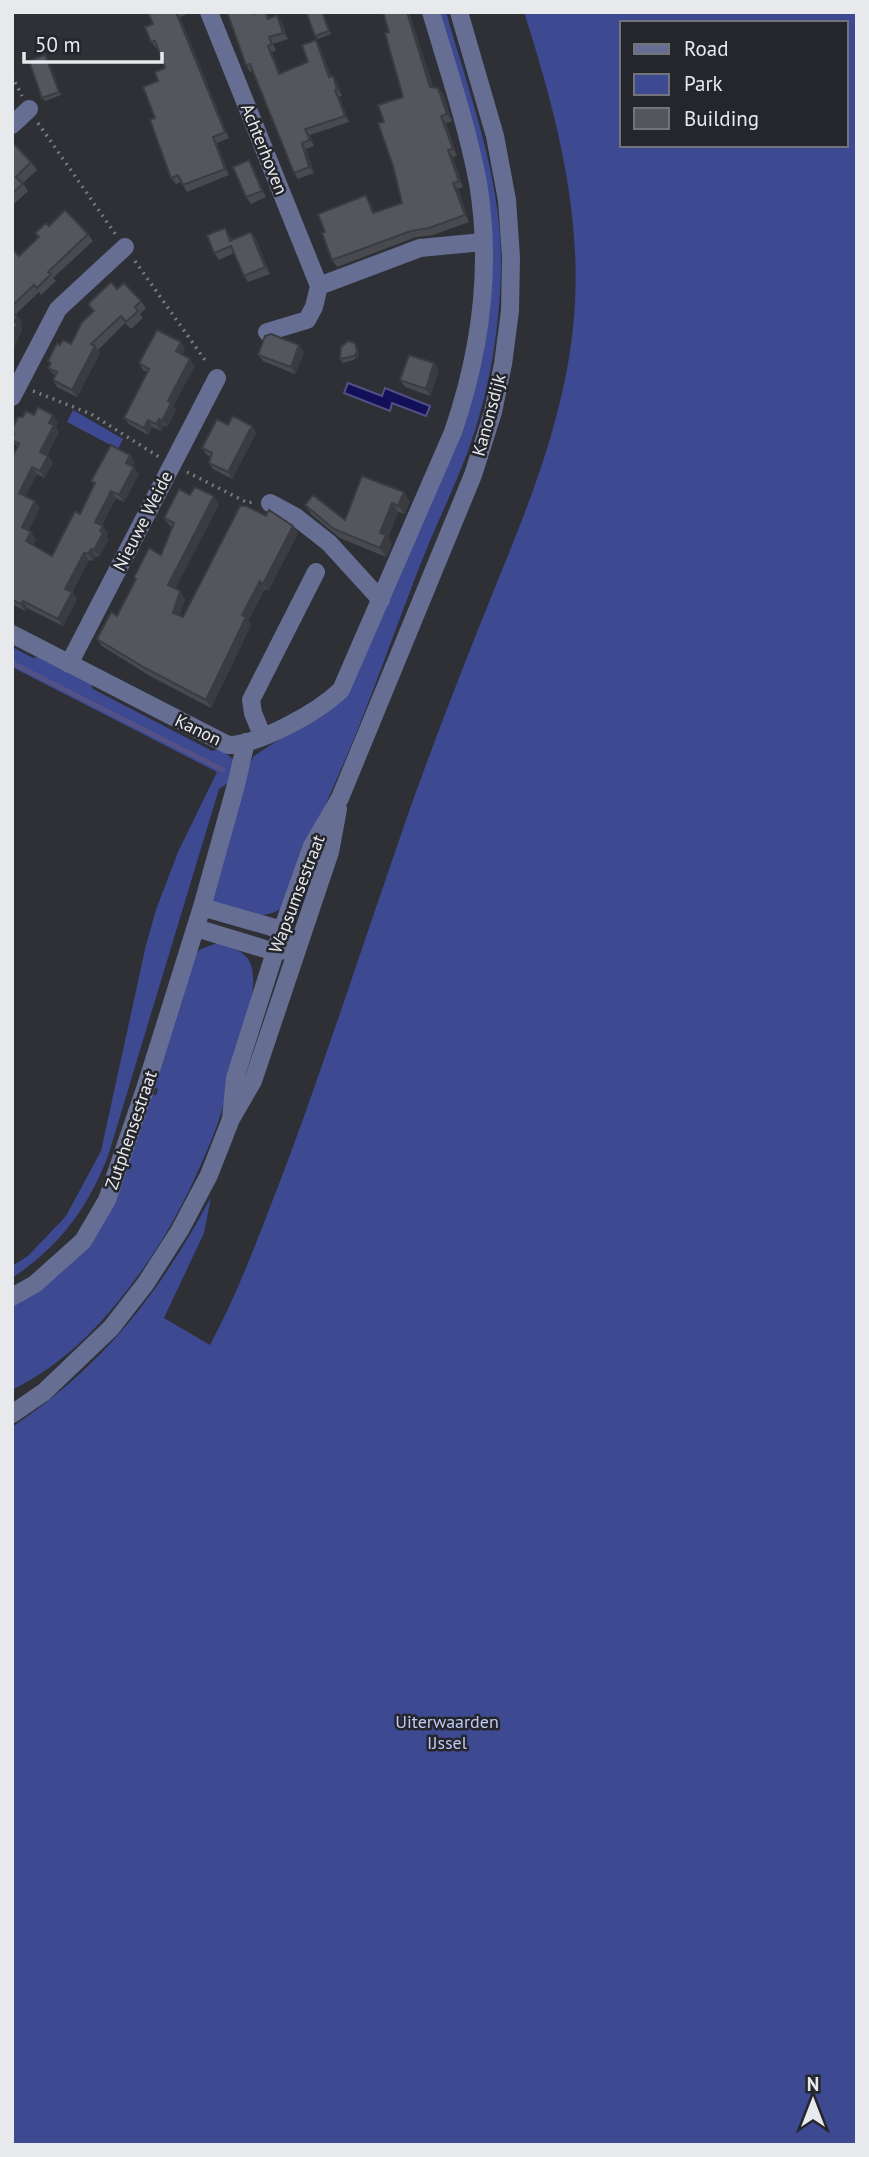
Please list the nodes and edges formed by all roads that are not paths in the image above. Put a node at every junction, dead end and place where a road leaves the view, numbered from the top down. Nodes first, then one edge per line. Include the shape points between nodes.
1 (209, 12) edge
2 (431, 12) edge
3 (459, 12) edge
4 (29, 109) road end
5 (12, 125) edge
6 (483, 242) junction
7 (125, 247) road end
8 (319, 286) junction
9 (267, 332) edge
10 (217, 378) road end
11 (15, 390) edge
12 (270, 503) road end
13 (316, 572) dead end
14 (381, 600) junction
15 (12, 634) edge
16 (69, 664) junction
17 (254, 739) junction
18 (340, 799) junction
19 (202, 906) junction
20 (196, 928) junction
21 (282, 930) junction
22 (299, 948) junction
23 (275, 952) junction
24 (231, 1119) junction
25 (12, 1297) edge
26 (12, 1414) edge

1 - 8 street, Achterhoven
2 - 6 street, Kanonsdijk via 472,155
3 - 18 street, Kanonsdijk via 495,136 507,200 510,311 503,364 472,475
4 - 5 street
6 - 8 street via 420,248
6 - 14 street, Kanonsdijk via 476,347 464,399
7 - 11 street via 58,309
8 - 9 street via 307,320
10 - 16 street, Nieuwe Weide
12 - 14 street via 329,543
13 - 17 street via 252,696
14 - 17 street, Kanonsdijk via 341,690 291,724
15 - 16 street, Kanon
16 - 17 street, Kanon via 221,743 236,745
17 - 19 street, Zutphensestraat via 236,785
18 - 21 street, Wapsumsestraat via 312,846
18 - 22 street, Wapsumsestraat via 330,852
19 - 20 street, Zutphensestraat
19 - 21 street
20 - 23 street
20 - 25 street, Zutphensestraat via 107,1200 83,1241 35,1284
21 - 22 street
21 - 23 street, Wapsumsestraat
22 - 23 street
22 - 24 street, Wapsumsestraat via 253,1081
23 - 24 street, Wapsumsestraat via 235,1078
24 - 26 street, Wapsumsestraat via 209,1175 146,1283 85,1354

